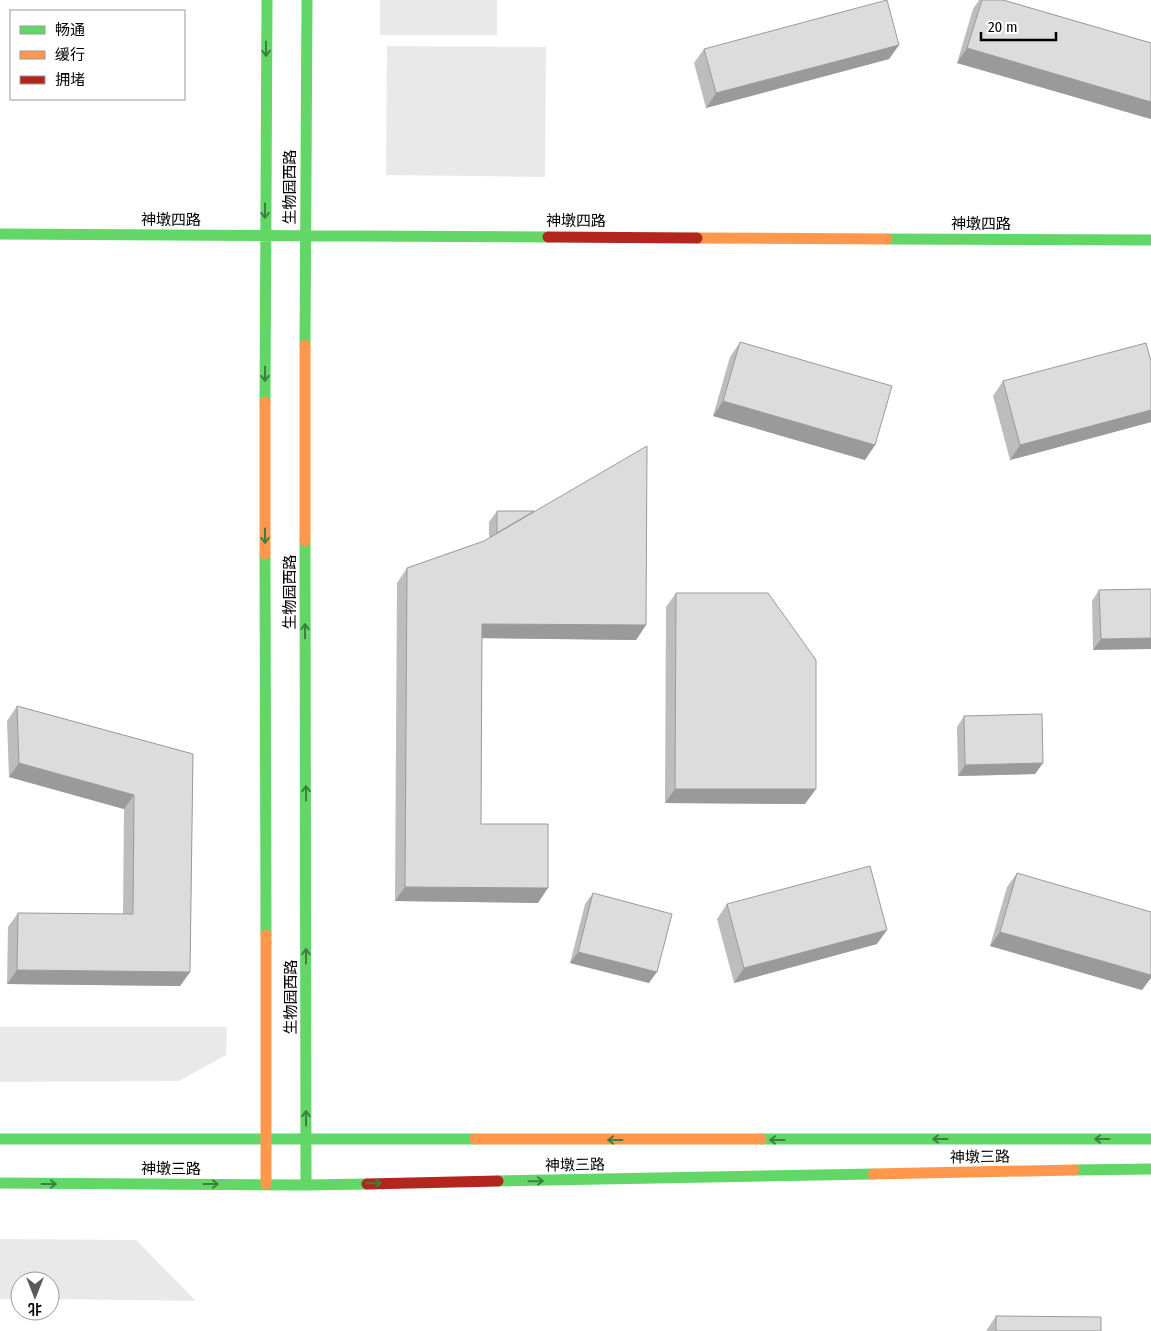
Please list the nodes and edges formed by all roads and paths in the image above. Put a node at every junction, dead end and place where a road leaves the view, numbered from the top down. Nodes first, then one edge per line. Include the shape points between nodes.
1 (267, 0) edge
2 (307, 0) edge
3 (0, 234) edge
4 (305, 234) junction
5 (265, 235) junction
6 (1151, 240) edge
7 (0, 1139) edge
8 (1151, 1139) edge
9 (266, 1140) junction
10 (306, 1140) junction
11 (1151, 1169) edge
12 (0, 1183) edge
13 (266, 1184) junction
14 (306, 1185) junction

1 -> 5 street, 生物园西路
2 - 4 street, 生物园西路
3 - 5 street, 神墩四路
4 - 5 street, 神墩四路
4 - 6 street, 神墩四路
10 -> 4 street, 生物园西路
5 -> 9 street, 生物园西路
7 - 9 street, 神墩三路
8 -> 10 street, 神墩三路
9 - 10 street, 神墩三路
9 - 13 street, 生物园西路
10 - 14 street, 生物园西路
14 -> 11 street, 神墩三路
12 -> 13 street, 神墩三路
13 - 14 street, 神墩三路

